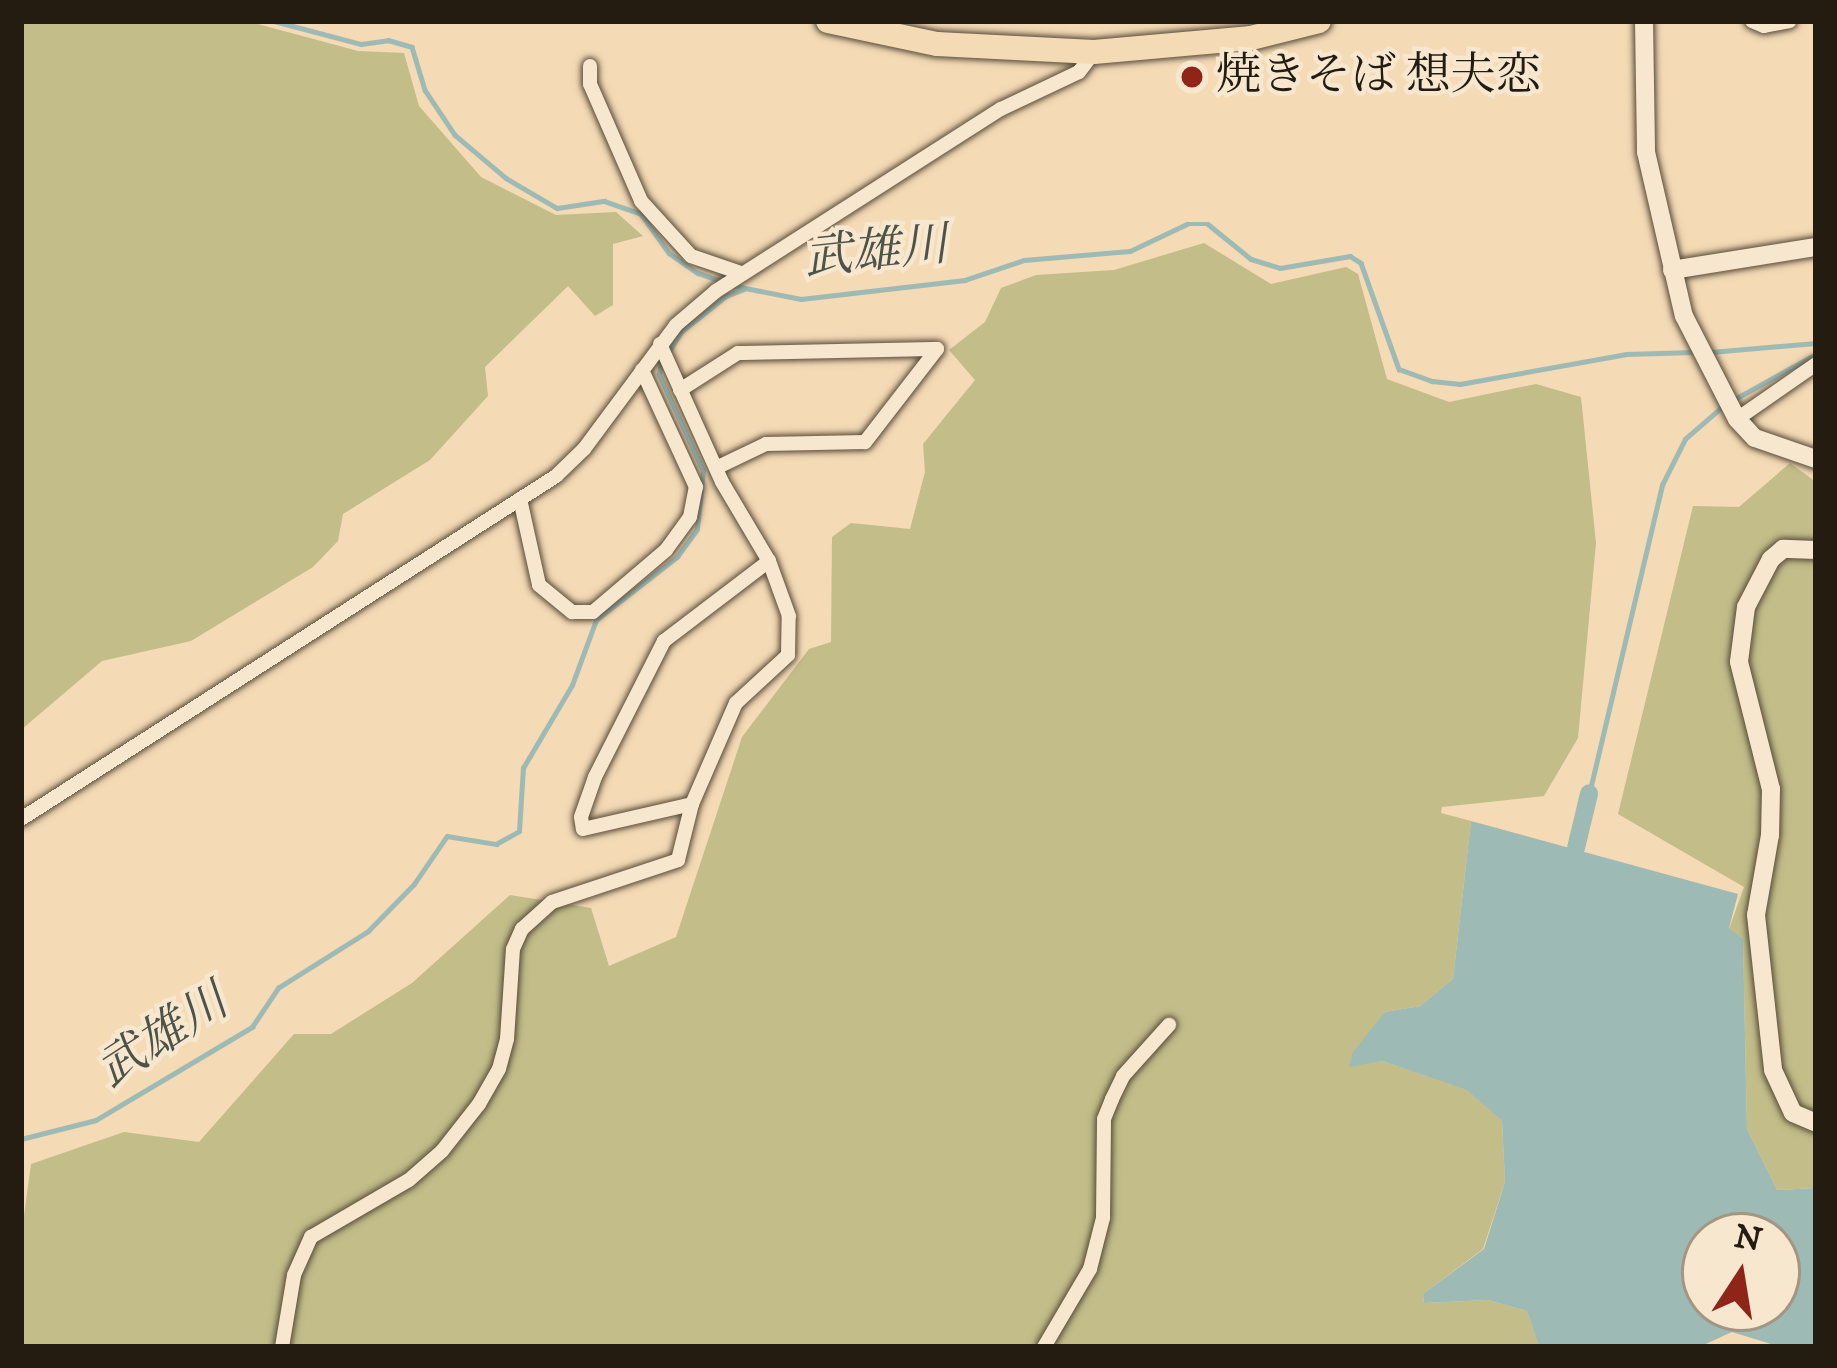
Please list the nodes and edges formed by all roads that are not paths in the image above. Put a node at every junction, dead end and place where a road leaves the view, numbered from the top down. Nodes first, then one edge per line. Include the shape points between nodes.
1 (828, 21) edge
2 (1319, 21) edge
3 (1644, 21) edge
4 (1752, 21) edge
5 (1790, 21) edge
6 (1094, 52) junction
7 (590, 66) dead end
8 (1816, 247) edge
9 (1672, 270) junction
10 (737, 276) junction
11 (660, 344) junction
12 (1816, 364) edge
13 (642, 370) junction
14 (680, 390) junction
15 (1732, 408) junction
16 (1816, 459) edge
17 (716, 468) junction
18 (520, 499) junction
19 (1816, 550) edge
20 (769, 561) junction
21 (692, 804) junction
22 (21, 819) edge
23 (1169, 1025) dead end
24 (1816, 1123) edge
25 (281, 1347) edge
26 (1044, 1347) edge

1 - 6 highway via 937,44
2 - 6 highway via 1251,38
3 - 9 street via 1646,152
4 - 5 street
6 - 10 street via 1079,72 1000,109
7 - 10 street via 590,84 641,201 691,256
8 - 9 street
9 - 15 street via 1688,323
10 - 11 street
11 - 13 street
11 - 14 street
12 - 15 street
13 - 18 street via 584,449
13 - 18 street via 696,487 690,517 666,550 592,612 572,612 539,585
14 - 17 street
14 - 17 street via 738,352 937,349 865,442 766,444
15 - 16 street via 1755,437
17 - 20 street
18 - 22 street
19 - 24 street via 1784,549 1771,559 1746,607 1739,662 1771,789 1756,915 1772,1070 1793,1113
20 - 21 street via 788,616 788,655 736,703
20 - 21 street via 664,641 596,777 583,829
21 - 25 street via 679,860 552,902 522,928 513,949 507,1039 479,1104 409,1180 311,1237 294,1275
23 - 26 street via 1123,1076 1104,1119 1102,1218 1090,1269

